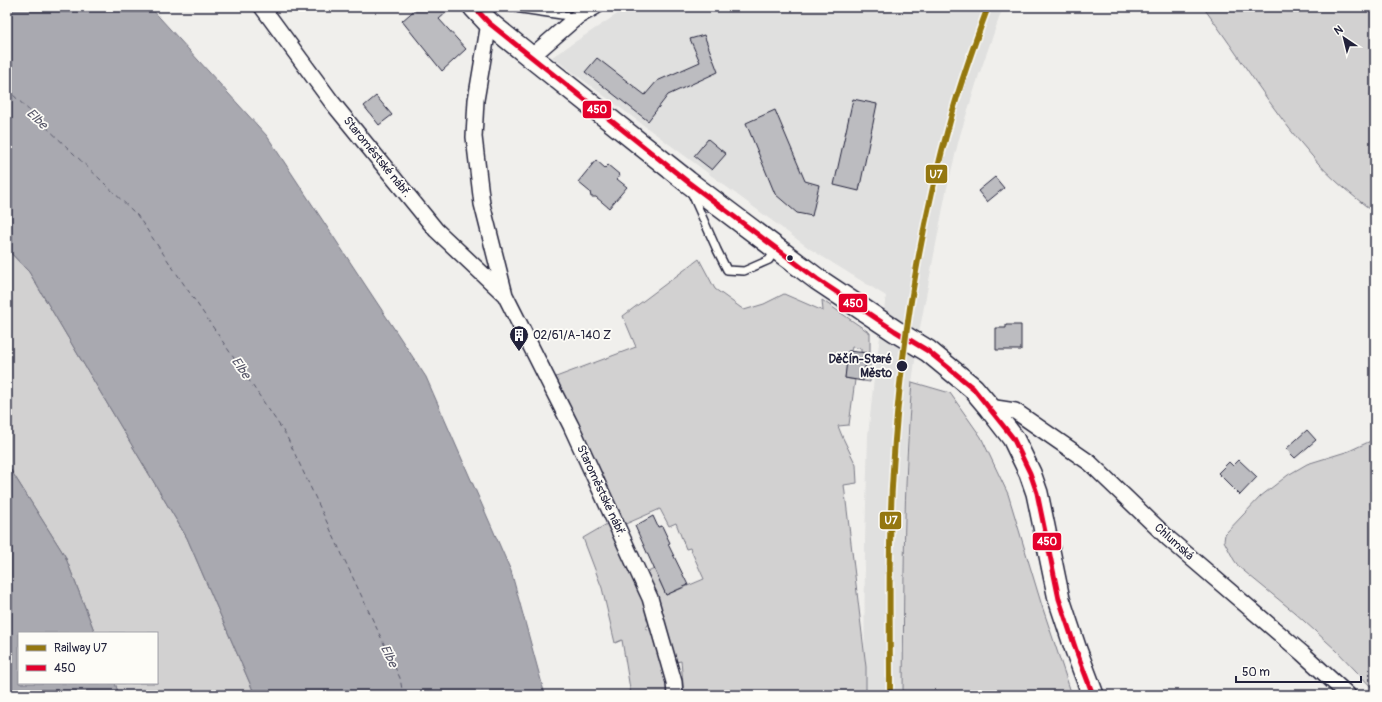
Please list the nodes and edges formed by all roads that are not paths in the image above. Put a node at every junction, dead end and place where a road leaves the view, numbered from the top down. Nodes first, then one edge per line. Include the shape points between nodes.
1 (262, 7) edge
2 (474, 7) edge
3 (508, 7) edge
4 (595, 7) edge
5 (577, 17) junction
6 (489, 23) junction
7 (531, 57) junction
8 (688, 182) junction
9 (776, 249) junction
10 (505, 295) junction
11 (989, 407) junction
12 (675, 695) edge
13 (1093, 695) edge
14 (1348, 695) edge

1 - 10 street, Staroměstské nábř. via 331,101 436,230
2 - 6 main road
3 - 5 lane
4 - 5 street
5 - 7 street
6 - 7 main road
6 - 10 street, Staroměstské nábř. via 476,100 474,137 482,204
7 - 8 main road
8 - 9 main road
8 - 9 lane via 727,270 744,272 769,260
9 - 11 main road via 817,279 928,351 973,388
10 - 12 street, Staroměstské nábř. via 571,426 650,598 674,682
11 - 13 main road via 1013,438 1030,473 1037,493 1059,599
11 - 14 street, Chlumská via 1015,411 1090,463 1169,539

